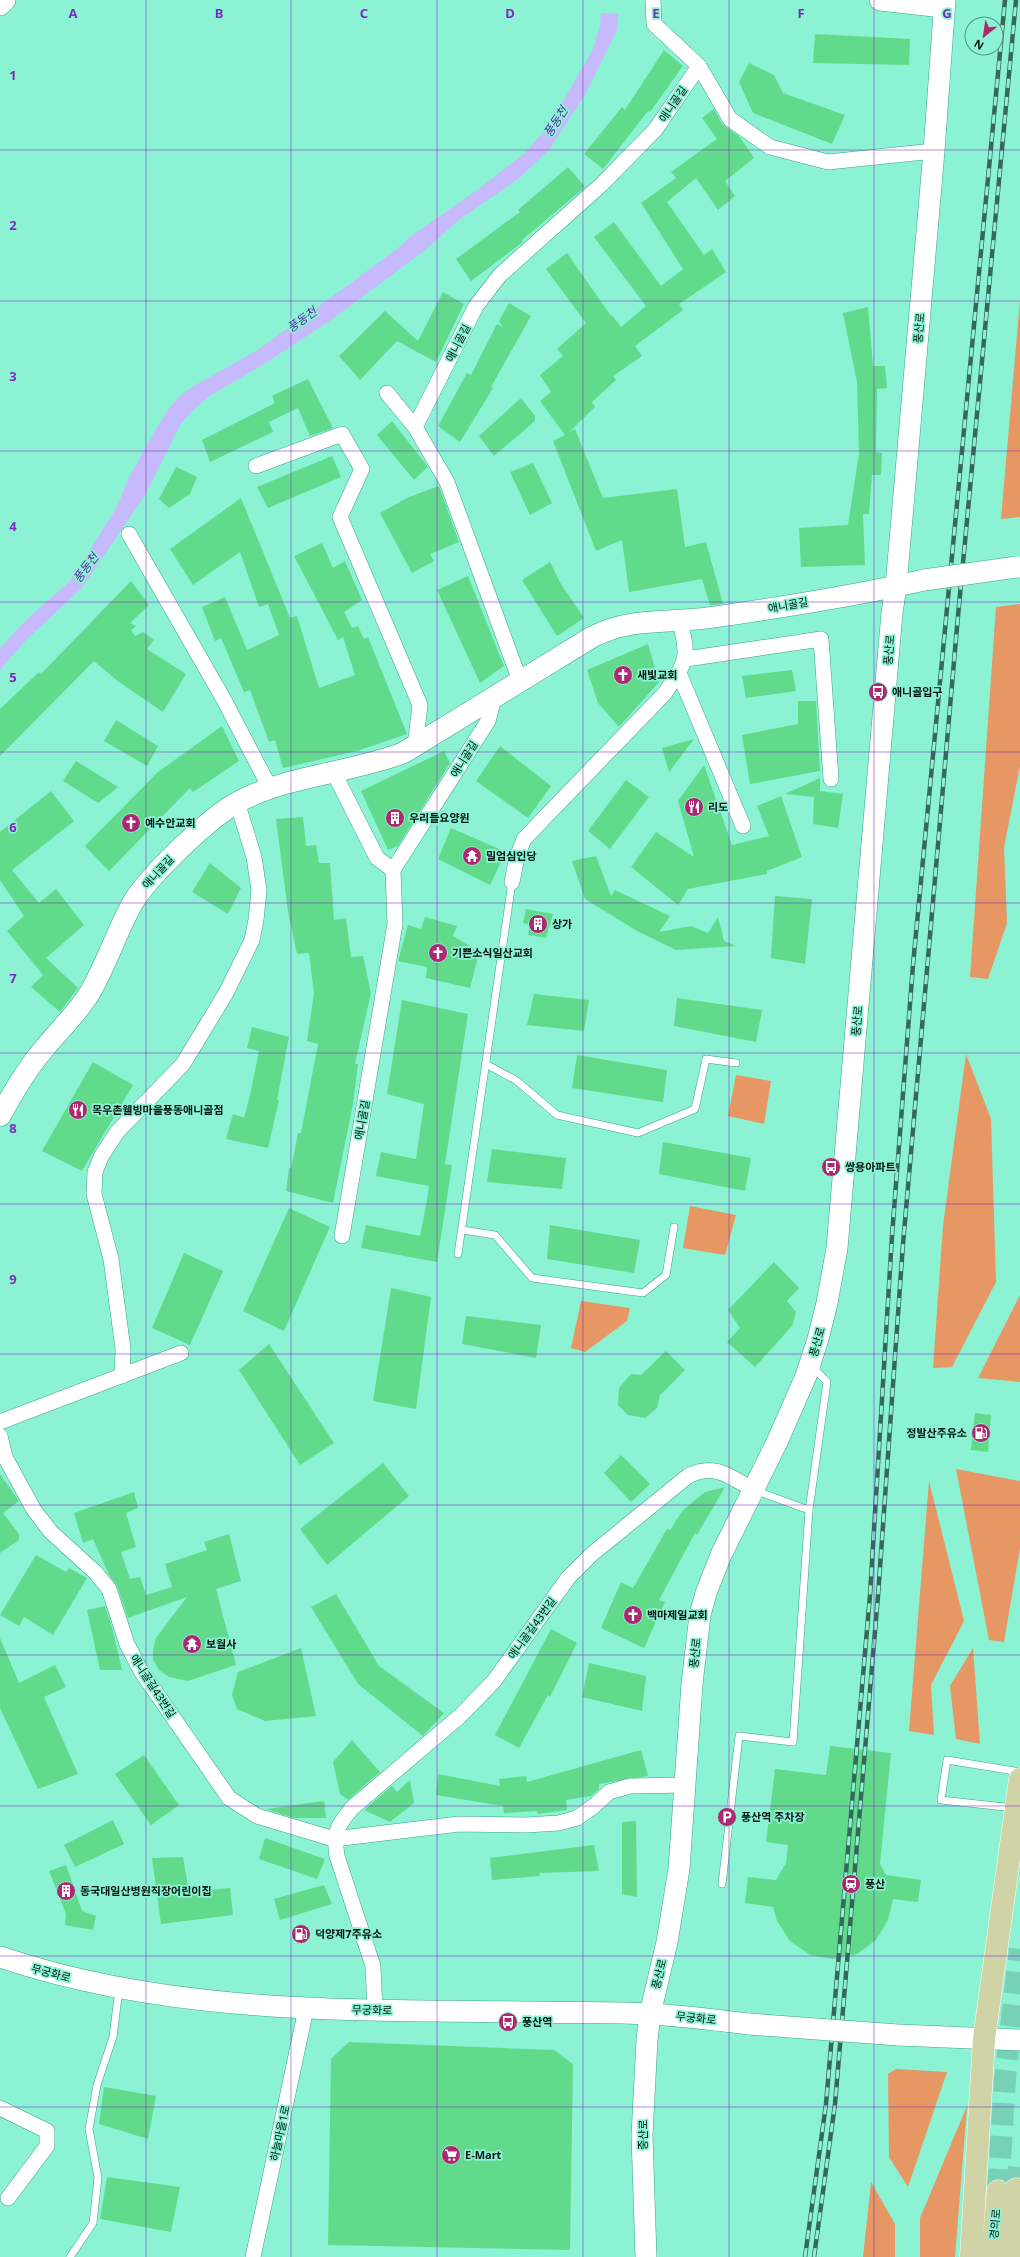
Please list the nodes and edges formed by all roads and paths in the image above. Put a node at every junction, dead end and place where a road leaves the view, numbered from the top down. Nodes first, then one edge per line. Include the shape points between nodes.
1 (4, 0) edge
2 (653, 0) edge
3 (880, 0) edge
4 (944, 3) edge
5 (0, 5) edge
6 (699, 66) junction
7 (934, 151) junction
8 (388, 393) dead end
9 (416, 427) junction
10 (256, 466) dead end
11 (129, 534) dead end
12 (1019, 567) edge
13 (896, 586) junction
14 (679, 619) junction
15 (682, 666) junction
16 (520, 681) junction
17 (494, 698) junction
18 (415, 747) junction
19 (334, 773) junction
20 (831, 779) dead end
21 (270, 788) junction
22 (237, 802) junction
23 (743, 826) dead end
24 (394, 870) junction
25 (512, 882) joint
26 (736, 1063) dead end
27 (486, 1064) junction
28 (0, 1116) edge
29 (674, 1227) dead end
30 (462, 1230) junction
31 (342, 1236) dead end
32 (458, 1254) dead end
33 (181, 1352) dead end
34 (810, 1364) junction
35 (122, 1376) junction
36 (0, 1422) edge
37 (0, 1436) edge
38 (754, 1490) junction
39 (809, 1510) junction
40 (1020, 1772) edge
41 (1020, 1779) edge
42 (686, 1785) junction
43 (1016, 1808) junction
44 (334, 1839) junction
45 (722, 1884) dead end
46 (0, 1957) edge
47 (119, 1989) junction
48 (306, 2009) junction
49 (375, 2010) junction
50 (650, 2014) junction
51 (984, 2039) junction
52 (1020, 2040) edge
53 (0, 2108) edge
54 (8, 2198) dead end
55 (70, 2257) edge
56 (253, 2257) edge
57 (646, 2257) edge
58 (971, 2257) edge
59 (992, 2257) edge
60 (1010, 2257) edge

1 - 5 main road
2 - 6 street via 654,24
3 - 4 main road
4 - 7 main road, 풍산로
6 - 7 street via 730,119 770,147 828,162
6 - 9 street, 애니골길 via 655,130 602,184 500,275 476,306
7 - 13 main road, 풍산로
8 - 9 street
9 - 16 street via 447,482
10 - 18 street via 342,434 362,470 340,517 420,705
11 - 21 street via 223,698
12 - 13 main road, 애니골길, bridge
13 - 14 main road, 애니골길 via 714,617
13 - 34 main road, 풍산로 via 837,1248 827,1303
14 - 15 street via 686,644
14 - 16 main road, 애니골길 via 624,624 607,630 592,636
15 - 20 street via 821,639
15 - 23 street
15 - 25 street via 665,693 524,839
16 - 17 main road, 애니골길
17 - 18 main road, 애니골길
17 - 24 street, 애니골길 via 488,721
18 - 19 main road, 애니골길 via 384,760
19 - 21 main road, 애니골길
19 - 24 street via 377,858
21 - 22 main road, 애니골길
22 - 28 main road, 애니골길 via 224,810 183,846 139,893 89,994 30,1066
22 - 35 street via 254,857 259,890 252,940 226,993 183,1064 117,1132 95,1172 94,1194 111,1259 123,1348
24 - 31 street, 애니골길 via 395,924
25 - 27 lane
26 - 27 lane via 706,1058 695,1109 638,1133 557,1115 517,1081
27 - 30 lane
29 - 30 lane via 666,1275 643,1294 532,1278 495,1235
30 - 32 lane
33 - 35 street
34 - 38 main road, 풍산로 via 793,1408
34 - 39 lane via 827,1382
35 - 36 street
37 - 44 street, 애니골길43번길 via 5,1457 34,1510 51,1532 95,1572 109,1589 127,1644 141,1671 229,1798 257,1816
38 - 39 lane
38 - 42 main road, 풍산로 via 721,1555 700,1615 692,1684
38 - 44 street, 애니골길43번길 via 715,1470 701,1470 688,1476 592,1554 568,1578 494,1681 460,1716 352,1808 338,1826
39 - 45 lane via 793,1742 739,1736
40 - 43 lane via 947,1760 941,1800
41 - 43 main road
42 - 44 street, 애니골길43번길 via 630,1786 609,1792 577,1818 559,1823 459,1824
42 - 50 main road, 풍산로 via 680,1869 667,1942
43 - 51 main road
44 - 49 street via 337,1856 373,1966
46 - 47 main road, 무궁화로 via 39,1970
47 - 48 main road, 무궁화로 via 180,1998
47 - 55 lane via 113,2037 97,2085 89,2129 98,2178 93,2223
48 - 49 main road, 무궁화로
48 - 56 street, 하늘마을1로
49 - 50 main road, 무궁화로
50 - 51 main road, 무궁화로, bridge via 749,2024
50 - 57 main road, 중산로 via 642,2135
51 - 52 main road
51 - 58 main road
53 - 54 street via 47,2131 47,2146
59 - 60 main road, 경의로 via 1007,2190

